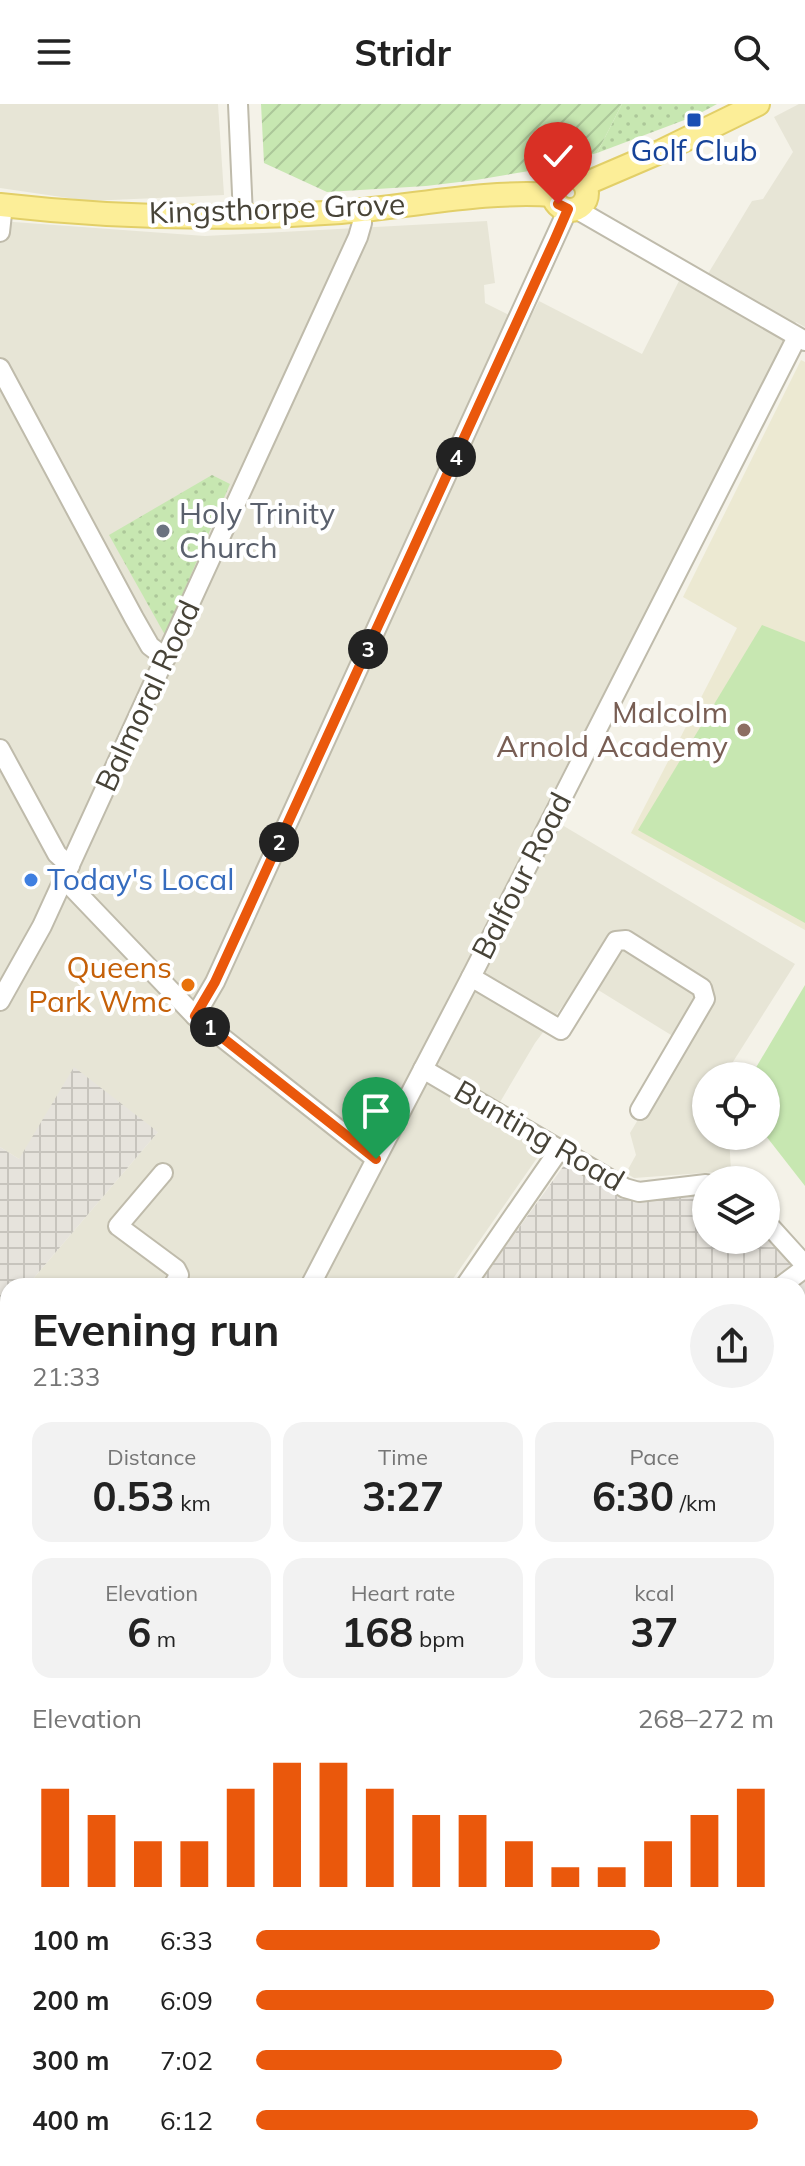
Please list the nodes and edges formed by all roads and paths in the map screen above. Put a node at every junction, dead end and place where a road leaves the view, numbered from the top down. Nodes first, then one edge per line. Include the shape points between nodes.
1 (238, 104) edge
2 (758, 104) edge
3 (566, 204) junction
4 (2, 205) edge
5 (362, 210) junction
6 (243, 216) junction
7 (0, 232) edge
8 (801, 339) edge
9 (0, 368) edge
10 (166, 658) junction
11 (0, 749) edge
12 (67, 872) junction
13 (471, 977) junction
14 (0, 1001) edge
15 (195, 1016) junction
16 (423, 1069) junction
17 (640, 1110) dead end
18 (559, 1150) junction
19 (376, 1159) junction
20 (163, 1173) dead end
21 (692, 1186) edge
22 (780, 1238) edge
23 (805, 1267) edge
24 (177, 1278) edge
25 (314, 1278) edge
26 (471, 1278) edge

1 - 6 street
2 - 3 main road via 585,184 572,176 563,178 555,186
3 - 5 main road, Kingsthorpe Grove via 516,192
3 - 8 street
3 - 15 street via 215,982
4 - 6 main road, Kingsthorpe Grove via 125,215
4 - 7 street
5 - 6 main road, Kingsthorpe Grove
5 - 10 street, Balmoral Road via 358,237
8 - 13 street, Balfour Road
9 - 10 street via 150,646
10 - 12 street, Balmoral Road
11 - 12 street
12 - 14 street, Balmoral Road
12 - 15 street
13 - 16 street, Balfour Road
13 - 17 street via 561,1030 616,941 626,940 702,988 705,999 666,1085
15 - 19 street
16 - 18 street, Bunting Road
16 - 19 street, Balfour Road
18 - 21 street, Bunting Road via 639,1192
18 - 26 street
19 - 25 street, Balfour Road
20 - 24 street via 118,1226 176,1269
22 - 23 street

